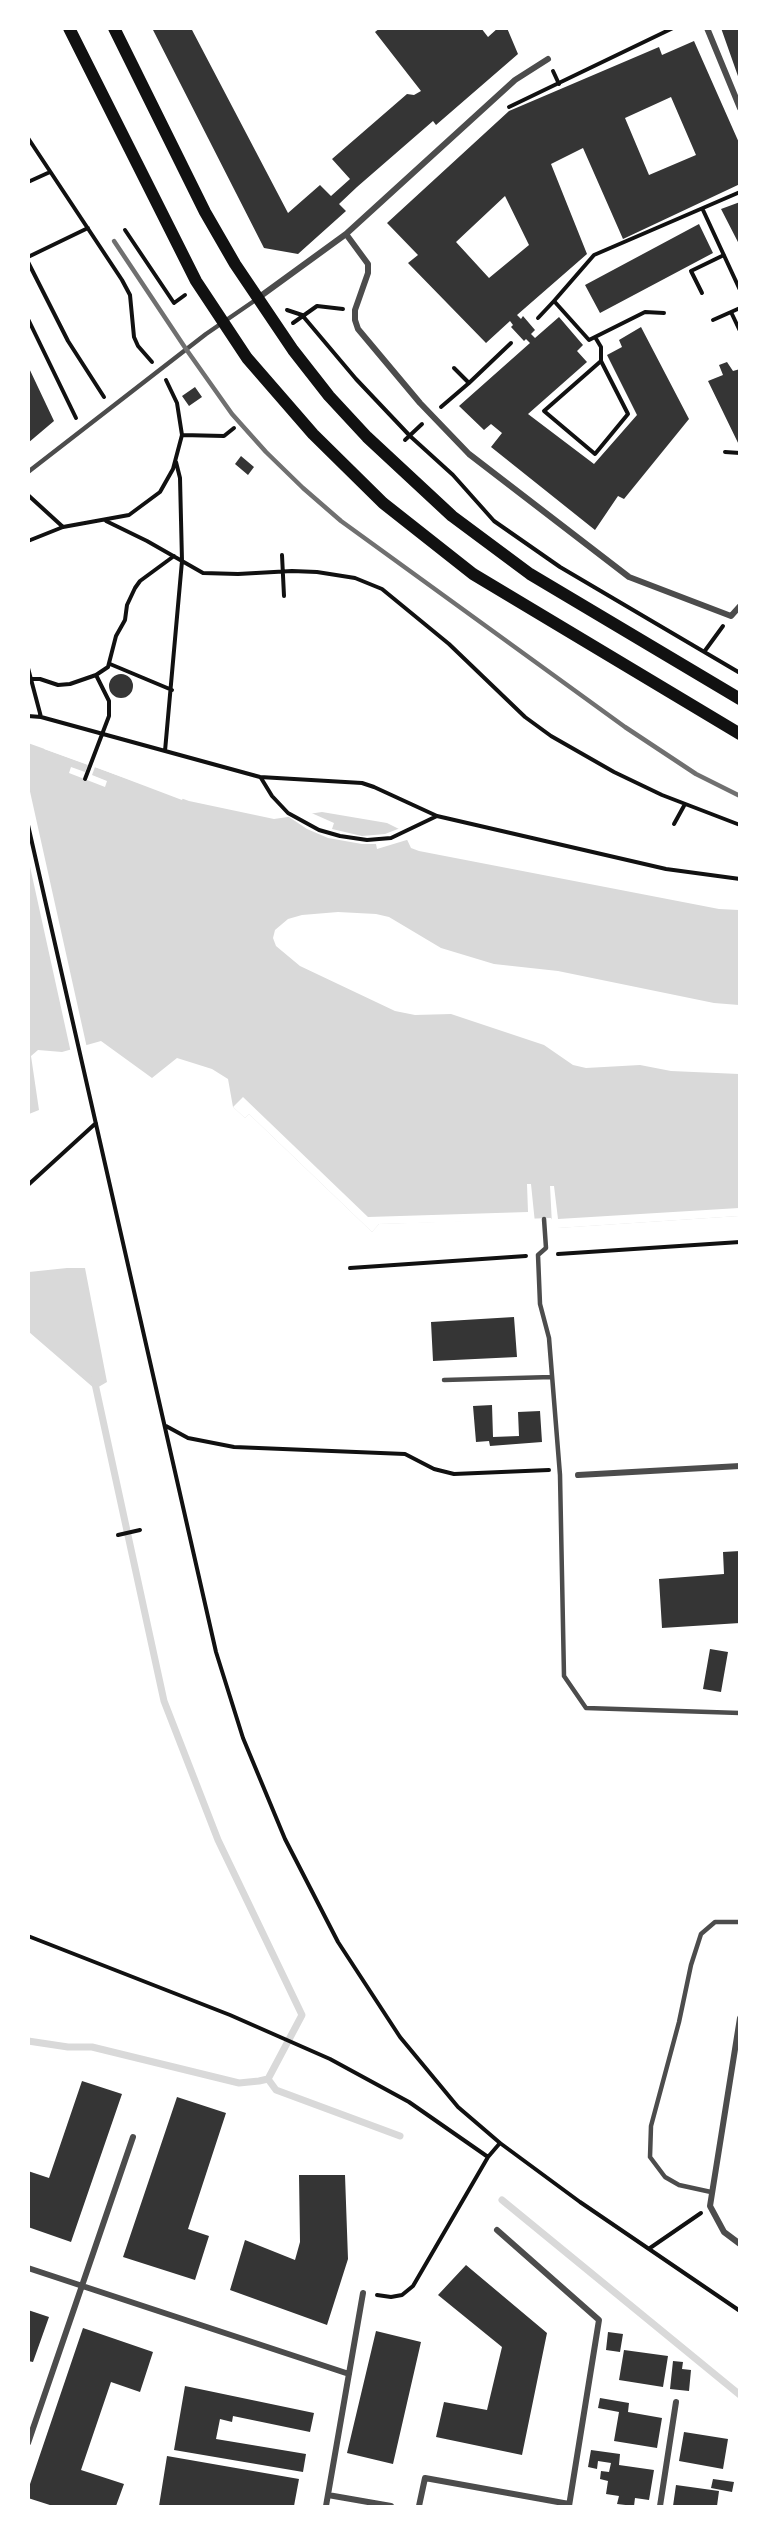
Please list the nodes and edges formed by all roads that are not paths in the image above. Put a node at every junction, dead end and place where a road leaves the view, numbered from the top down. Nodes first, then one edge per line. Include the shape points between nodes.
1 (69, 28) edge
2 (114, 28) edge
3 (707, 28) edge
4 (548, 58) dead end
5 (740, 108) edge
6 (346, 234) junction
7 (257, 299) junction
8 (222, 323) junction
9 (28, 472) edge
10 (740, 606) edge
11 (740, 699) edge
12 (740, 734) edge
13 (544, 1219) dead end
14 (552, 1377) junction
15 (444, 1380) dead end
16 (740, 1466) edge
17 (578, 1474) dead end
18 (740, 1713) edge
19 (740, 1922) edge
20 (740, 2018) edge
21 (133, 2137) dead end
22 (711, 2192) junction
23 (497, 2230) dead end
24 (740, 2244) edge
25 (28, 2268) edge
26 (82, 2285) junction
27 (363, 2293) road end
28 (349, 2374) junction
29 (676, 2402) dead end
30 (28, 2443) edge
31 (328, 2495) junction
32 (569, 2505) edge
33 (326, 2506) edge
34 (391, 2506) edge
35 (419, 2506) edge
36 (660, 2506) edge

1 - 8 main road via 169,230
2 - 7 main road via 205,212
3 - 5 street
4 - 6 street via 515,80
6 - 7 street
6 - 10 street via 368,264 355,310 358,329 469,454 629,577 732,616
7 - 8 lane
7 - 11 main road via 329,396 389,459 452,516 530,574
8 - 9 lane
8 - 12 main road via 313,435 431,543 512,599
13 - 14 lane via 546,1248 537,1255 540,1304 549,1338
14 - 15 lane
14 - 18 lane via 560,1475 564,1676 586,1708
16 - 17 street
19 - 22 lane via 715,1922 701,1934 651,2126 650,2157 665,2177 679,2185
20 - 22 street
21 - 26 street
22 - 24 street via 710,2206 724,2232
23 - 32 street via 599,2320
25 - 26 street
26 - 28 street
26 - 30 street
27 - 28 street
28 - 31 street
29 - 36 street
31 - 33 street
31 - 34 street
32 - 35 street via 425,2478

